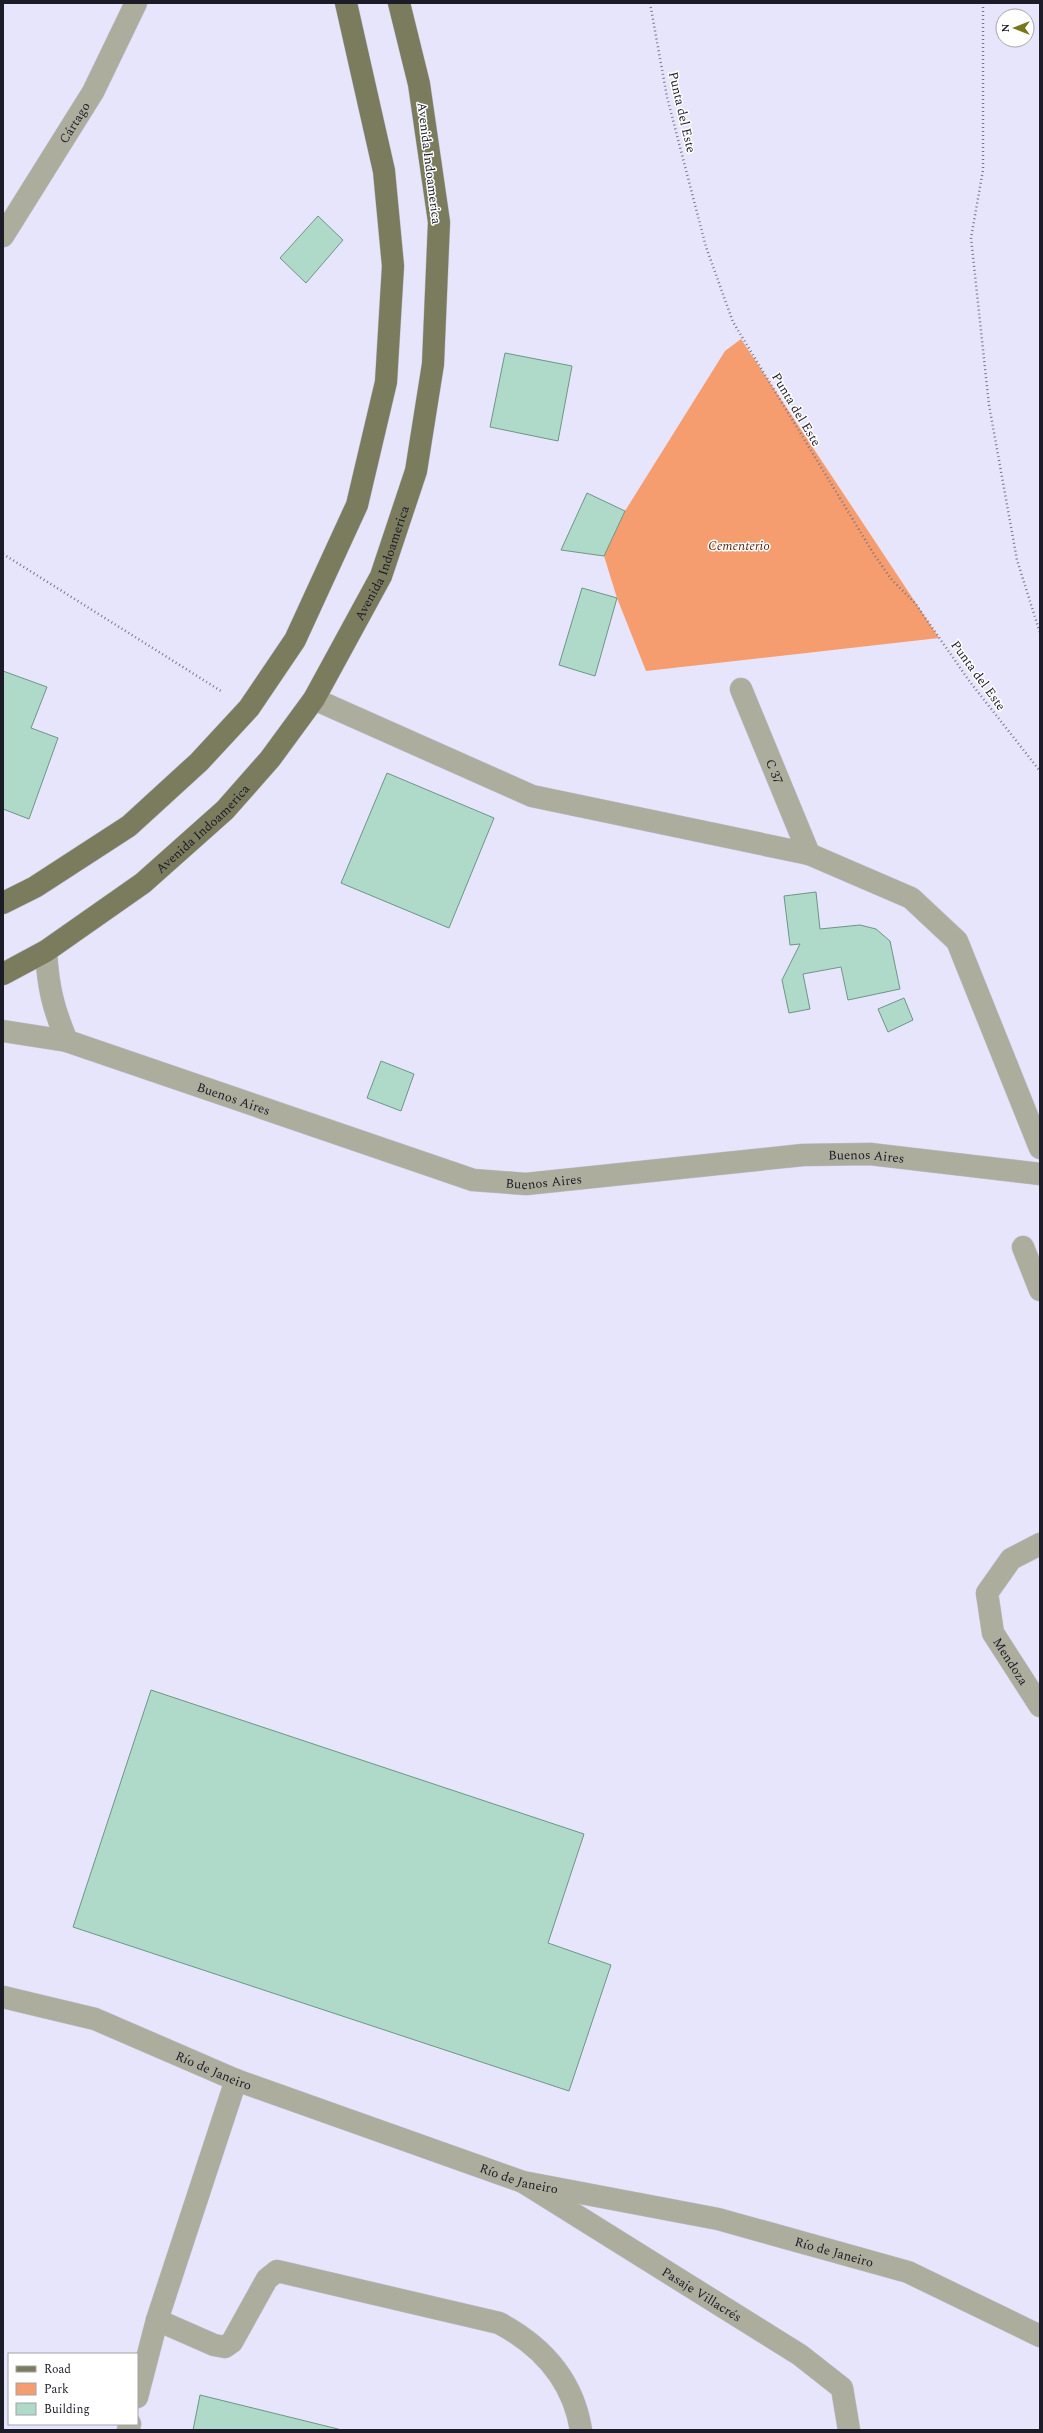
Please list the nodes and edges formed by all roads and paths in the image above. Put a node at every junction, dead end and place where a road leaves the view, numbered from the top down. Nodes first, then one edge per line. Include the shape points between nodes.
1 (136, 3) edge
2 (346, 3) edge
3 (399, 3) edge
4 (650, 3) edge
5 (983, 3) edge
6 (3, 236) edge
7 (3, 554) edge
8 (1040, 633) edge
9 (741, 689) dead end
10 (314, 699) junction
11 (249, 708) junction
12 (1040, 771) edge
13 (809, 854) junction
14 (3, 903) edge
15 (46, 951) junction
16 (3, 974) edge
17 (3, 1031) edge
18 (67, 1041) junction
19 (1040, 1148) edge
20 (1040, 1174) edge
21 (1023, 1247) dead end
22 (1040, 1290) edge
23 (1040, 1544) edge
24 (1040, 1706) edge
25 (3, 1997) edge
26 (236, 2080) junction
27 (523, 2182) junction
28 (157, 2320) junction
29 (1040, 2336) edge
30 (138, 2393) edge
31 (581, 2430) edge
32 (849, 2430) edge

1 - 6 street, Cártago via 93,92
2 - 11 main road via 384,171 393,266 386,382 357,506 295,640
3 - 10 main road, Avenida Indoamerica via 419,84 439,222 433,364 416,471 381,576
4 - 12 path, Punta del Este via 667,97 704,240 733,322 875,556 892,580 915,602 970,682
5 - 8 path via 983,170 971,238 989,405 1017,560
7 - 11 path
9 - 13 street, C 37
10 - 13 street via 532,796
10 - 15 main road, Avenida Indoamerica via 270,759 225,810 143,883
11 - 14 main road via 199,762 129,826 36,887
13 - 19 street via 911,898 957,941
15 - 16 main road, Avenida Indoamerica
15 - 18 street via 48,982 55,1013
17 - 18 street, Buenos Aires
18 - 20 street, Buenos Aires via 473,1180 526,1184 803,1155 870,1154
21 - 22 street
23 - 24 street, Mendoza via 1011,1558 987,1593 993,1633
25 - 26 street, Río de Janeiro via 95,2019
26 - 27 street, Río de Janeiro
26 - 28 street
27 - 29 street, Río de Janeiro via 718,2219 908,2272
27 - 32 street, Pasaje Villacrés via 800,2355 842,2388
28 - 30 street
28 - 31 street via 214,2344 225,2346 232,2342 267,2279 277,2271 499,2323 538,2348 552,2363 572,2397

